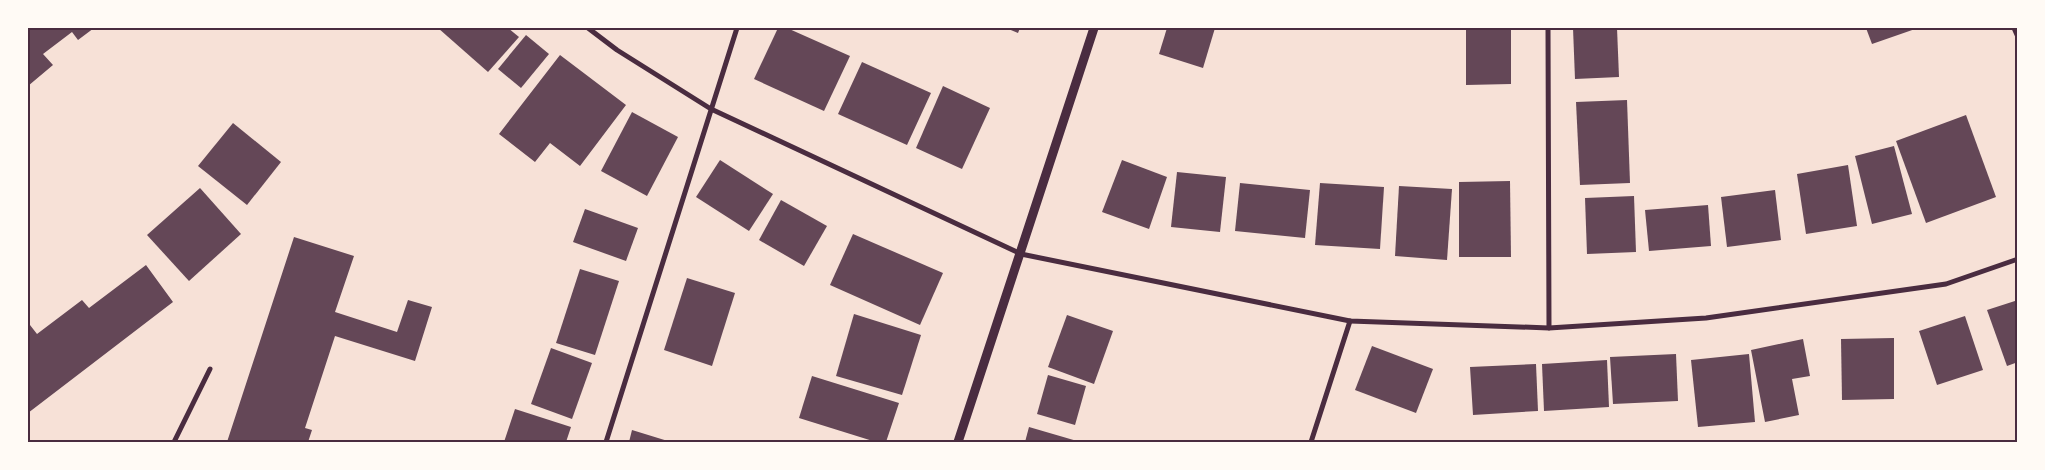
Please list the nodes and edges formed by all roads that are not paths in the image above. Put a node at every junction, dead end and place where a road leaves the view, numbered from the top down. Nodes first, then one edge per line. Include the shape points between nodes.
1 (588, 28) edge
2 (737, 28) edge
3 (1094, 28) edge
4 (1548, 28) edge
5 (2014, 28) edge
6 (2018, 37) edge
7 (711, 109) junction
8 (1021, 254) junction
9 (2018, 259) edge
10 (1350, 321) junction
11 (1549, 328) junction
12 (210, 369) dead end
13 (174, 442) edge
14 (606, 442) edge
15 (958, 442) edge
16 (1312, 442) edge

1 - 7 street
2 - 7 street
3 - 8 street
4 - 11 street
5 - 6 street
7 - 8 street
7 - 14 street
8 - 10 street
8 - 15 street
9 - 11 street via 1946,284 1706,318
10 - 11 street
10 - 16 street
12 - 13 street

